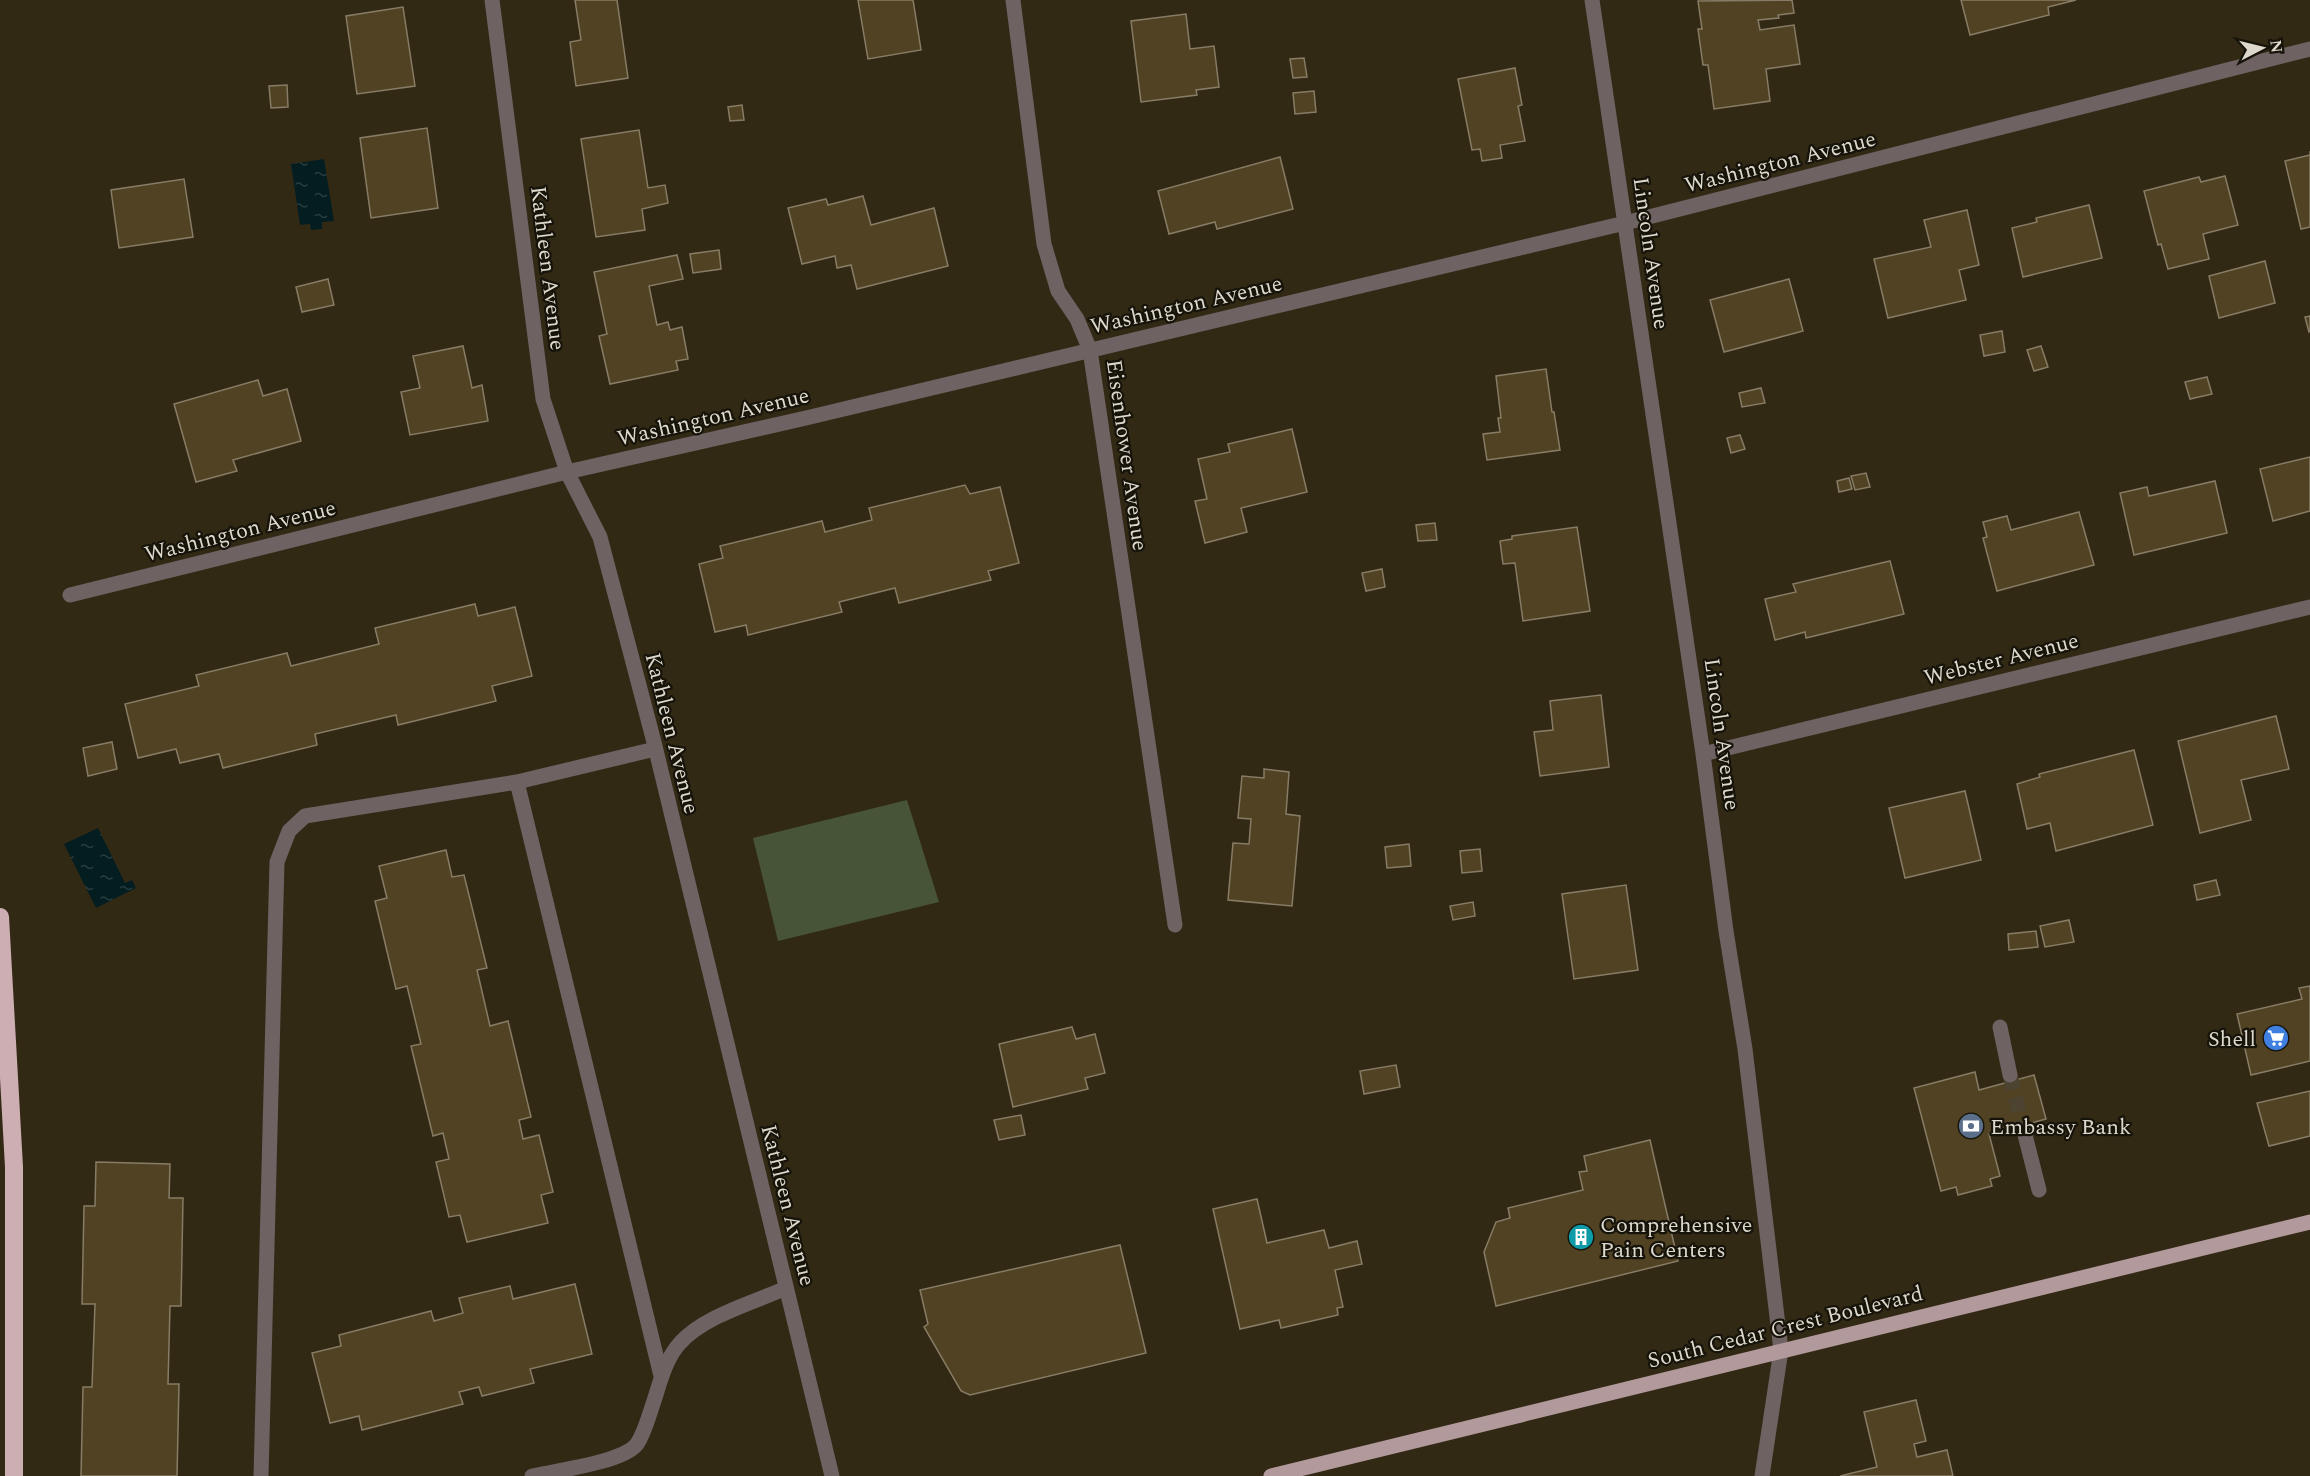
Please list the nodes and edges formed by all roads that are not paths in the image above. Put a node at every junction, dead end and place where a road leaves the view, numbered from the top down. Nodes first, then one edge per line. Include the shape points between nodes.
1 (492, 0) edge
2 (1013, 0) edge
3 (1592, 0) edge
4 (2310, 49) edge
5 (1625, 224) junction
6 (1090, 350) junction
7 (567, 472) junction
8 (70, 595) dead end
9 (2310, 607) edge
10 (655, 749) junction
11 (1703, 754) junction
12 (518, 782) junction
13 (0, 917) edge
14 (1175, 925) dead end
15 (2000, 1027) dead end
16 (2010, 1075) tunnel mouth
17 (2024, 1131) tunnel mouth
18 (2039, 1190) dead end
19 (2310, 1222) edge
20 (786, 1288) junction
21 (1781, 1350) junction
22 (661, 1376) junction
23 (14, 1476) edge
24 (261, 1476) edge
25 (532, 1476) edge
26 (832, 1476) edge
27 (1271, 1476) edge
28 (1762, 1476) edge

1 - 7 street, Kathleen Avenue via 543,399
2 - 6 street, Eisenhower Avenue via 1044,244 1058,291 1077,319
3 - 5 street, Lincoln Avenue
4 - 5 street, Washington Avenue
5 - 6 street, Washington Avenue
5 - 11 street, Lincoln Avenue
6 - 7 street, Washington Avenue
6 - 14 street, Eisenhower Avenue
7 - 8 street, Washington Avenue
7 - 10 street, Kathleen Avenue via 600,537
9 - 11 street, Webster Avenue
10 - 12 street
10 - 20 street, Kathleen Avenue
11 - 21 street, Lincoln Avenue via 1745,1049
12 - 22 street
12 - 24 street via 306,816 289,831 277,862
13 - 23 highway via 14,1167
15 - 16 street
17 - 18 street
19 - 21 main road, South Cedar Crest Boulevard
20 - 22 street via 697,1328 679,1344
20 - 26 street, Kathleen Avenue
21 - 27 main road, South Cedar Crest Boulevard
21 - 28 street, Lincoln Avenue
22 - 25 street via 636,1446 615,1458

